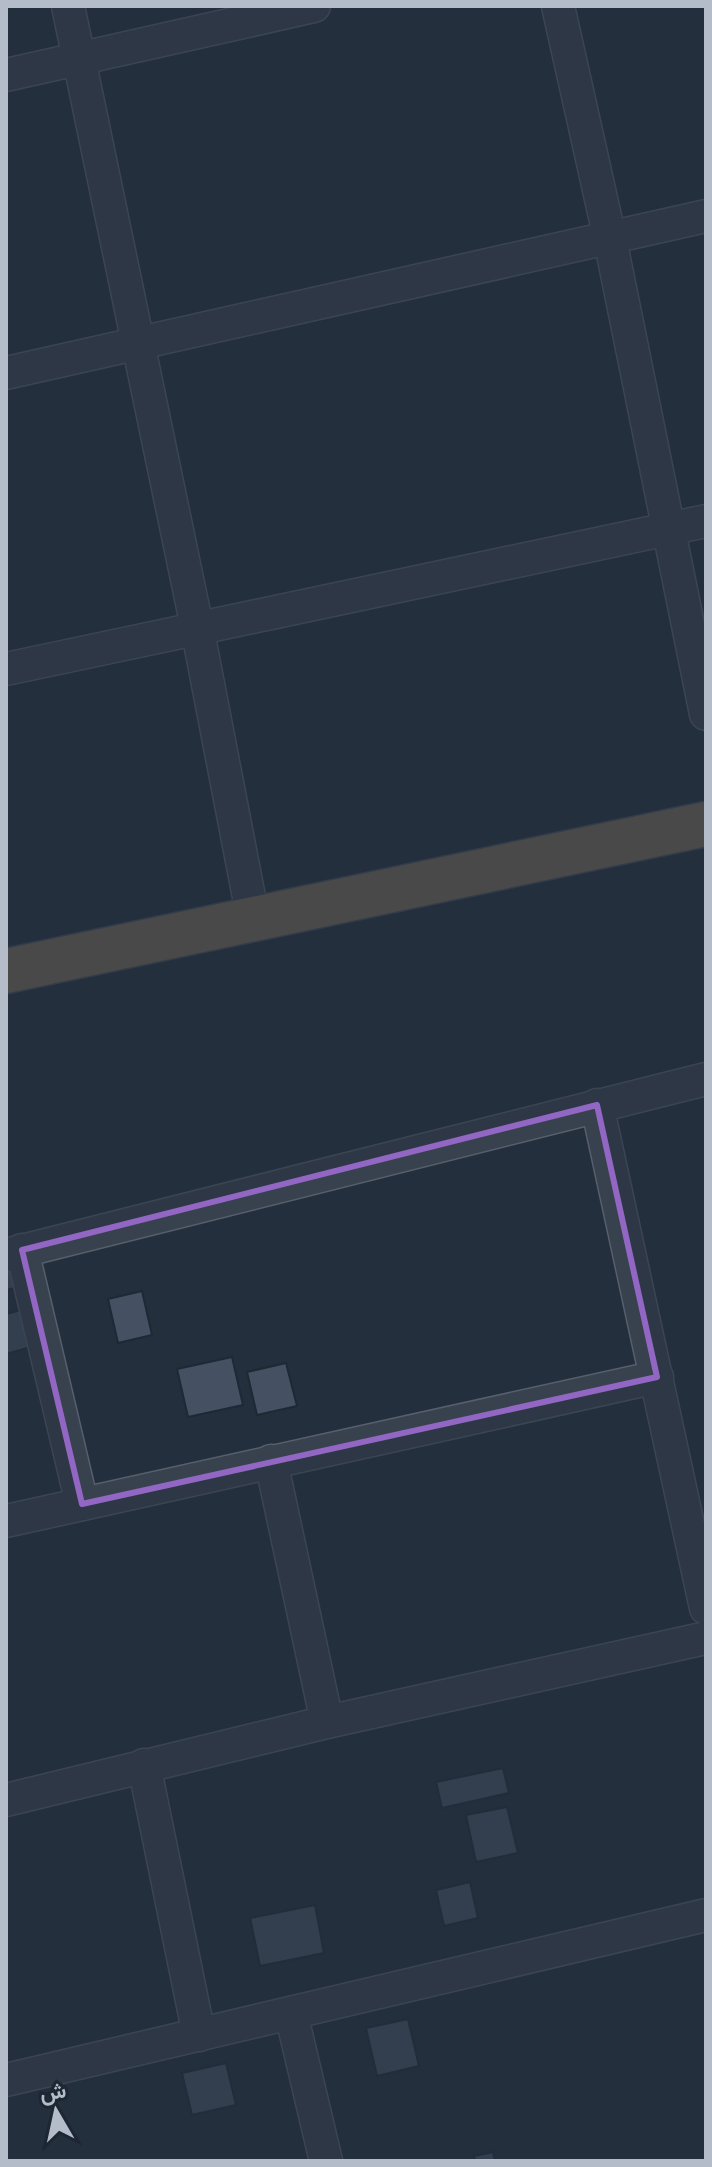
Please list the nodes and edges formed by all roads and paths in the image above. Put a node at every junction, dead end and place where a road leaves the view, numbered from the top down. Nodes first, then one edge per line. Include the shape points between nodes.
1 (68, 6) edge
2 (314, 6) edge
3 (558, 6) edge
4 (80, 58) junction
5 (6, 75) edge
6 (706, 216) edge
7 (610, 239) junction
8 (140, 344) junction
9 (6, 373) edge
10 (706, 521) edge
11 (668, 530) junction
12 (197, 627) junction
13 (6, 669) edge
14 (706, 714) edge
15 (706, 824) edge
16 (253, 918) junction
17 (6, 971) edge
18 (706, 1079) edge
19 (597, 1105) junction
20 (14, 1252) edge
21 (657, 1377) junction
22 (271, 1461) junction
23 (82, 1504) junction
24 (6, 1521) edge
25 (706, 1608) edge
26 (706, 1638) edge
27 (327, 1722) junction
28 (144, 1765) junction
29 (6, 1800) edge
30 (706, 1915) edge
31 (291, 2013) junction
32 (199, 2035) junction
33 (6, 2080) edge
34 (326, 2161) edge

1 - 4 street
2 - 4 street
3 - 7 street
4 - 5 street
4 - 8 street
6 - 7 street
7 - 8 street
7 - 11 street
8 - 9 street
8 - 12 street
10 - 11 street
11 - 12 street
11 - 14 street
12 - 13 street
12 - 16 street
15 - 16 highway
16 - 17 highway
18 - 19 street
19 - 20 street
19 - 21 street
20 - 23 street
21 - 22 street
21 - 25 street
22 - 23 street
22 - 27 street
23 - 24 street
26 - 27 street
27 - 28 street
28 - 29 street
28 - 32 street
30 - 31 street
31 - 32 street
31 - 34 street
32 - 33 street

